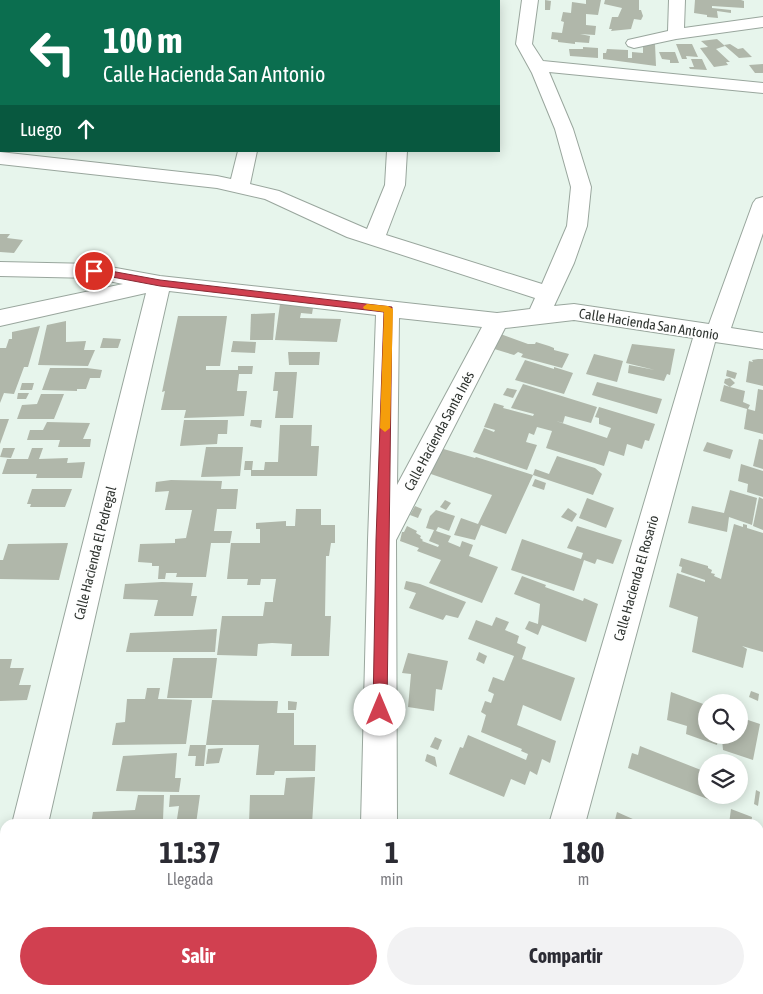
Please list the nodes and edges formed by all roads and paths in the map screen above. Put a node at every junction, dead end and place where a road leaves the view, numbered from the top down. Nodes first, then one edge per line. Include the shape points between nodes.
1 (530, 0) edge
2 (678, 0) edge
3 (763, 22) edge
4 (676, 34) junction
5 (634, 43) dead end
6 (536, 66) junction
7 (763, 88) edge
8 (248, 152) edge
9 (397, 152) edge
10 (0, 158) edge
11 (239, 187) junction
12 (763, 203) edge
13 (374, 238) junction
14 (0, 269) edge
15 (160, 283) junction
16 (548, 294) junction
17 (388, 309) junction
18 (539, 316) junction
19 (0, 318) edge
20 (497, 321) junction
21 (712, 334) junction
22 (763, 341) edge
23 (382, 540) junction
24 (31, 819) edge
25 (379, 819) edge
26 (568, 819) edge

1 - 6 street via 524,44
2 - 4 street
3 - 4 street
4 - 5 street
6 - 7 street
6 - 16 street via 564,129 581,187 578,226
8 - 11 street
9 - 13 street via 395,185
10 - 11 street
11 - 13 street via 272,195
12 - 21 street, Calle Hacienda El Rosario
13 - 16 street
14 - 15 street via 94,271
15 - 17 street, Calle Hacienda San Antonio
15 - 19 street, Calle Hacienda San Antonio
15 - 24 street, Calle Hacienda El Pedregal
16 - 18 street
17 - 20 street, Calle Hacienda San Antonio
17 - 23 street
18 - 20 street, Calle Hacienda San Antonio
18 - 21 street, Calle Hacienda San Antonio via 574,312
20 - 23 street, Calle Hacienda Santa Inés
21 - 22 street, Calle Hacienda San Antonio
21 - 26 street, Calle Hacienda El Rosario
23 - 25 street

